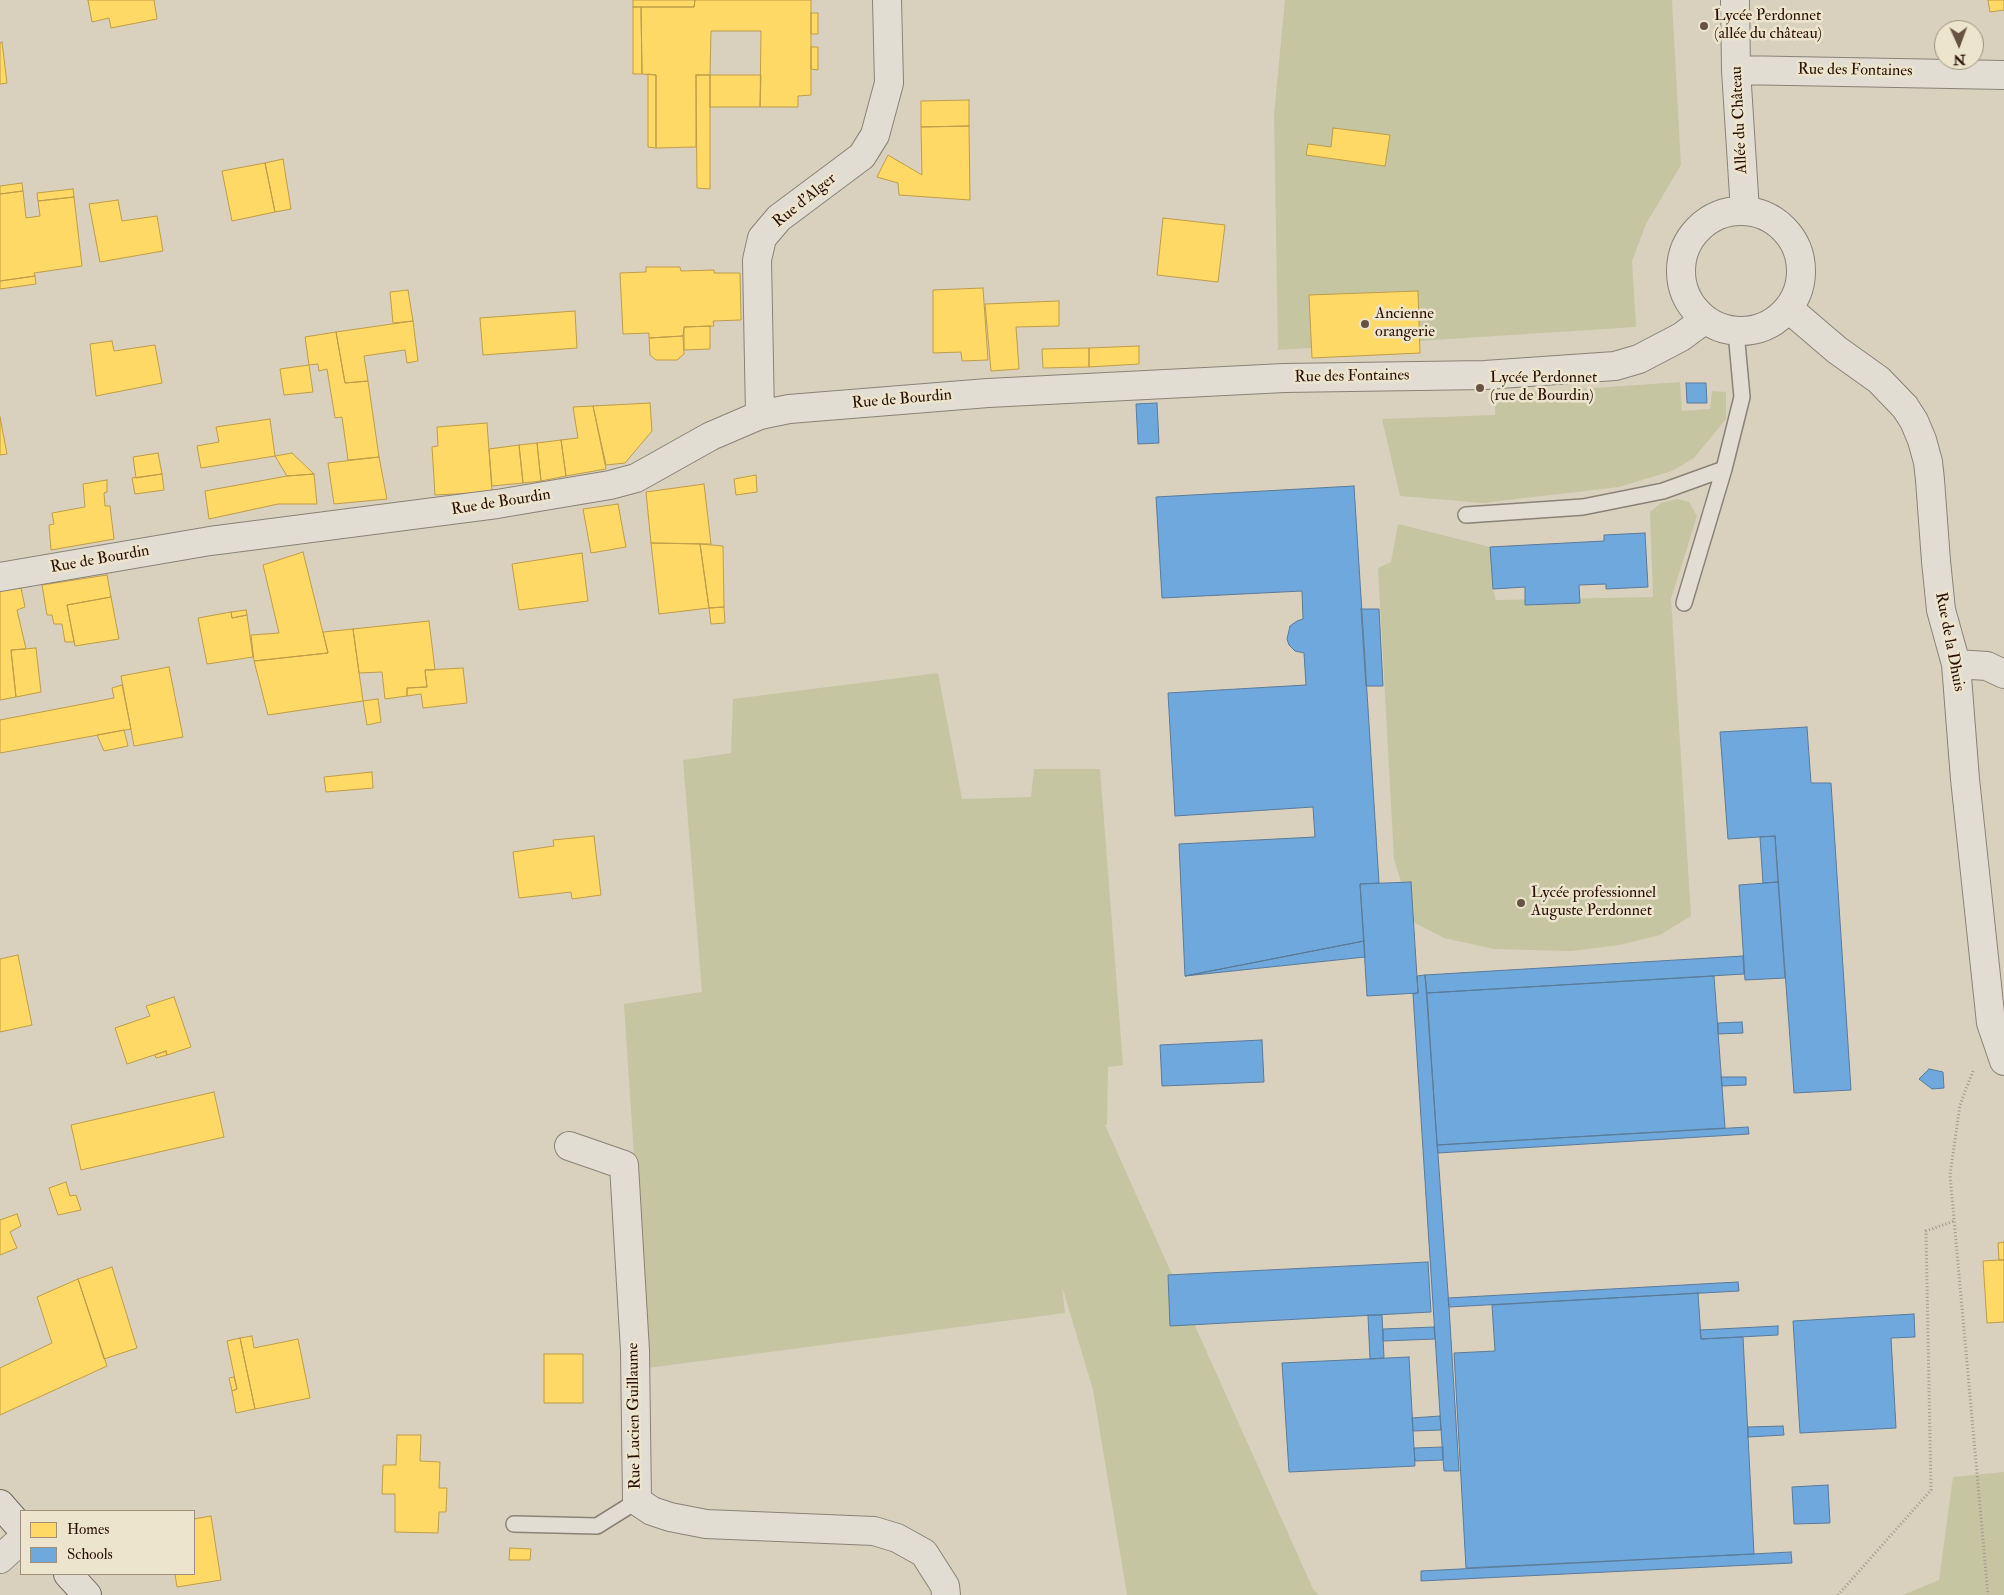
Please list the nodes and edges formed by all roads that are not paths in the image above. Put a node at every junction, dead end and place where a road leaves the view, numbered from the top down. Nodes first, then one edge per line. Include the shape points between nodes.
1 (887, 0) edge
2 (1735, 0) edge
3 (1736, 70) junction
4 (2004, 75) edge
5 (1745, 211) junction
6 (1789, 309) junction
7 (1704, 320) junction
8 (1736, 332) junction
9 (988, 393) joint
10 (760, 415) junction
11 (1724, 469) junction
12 (1466, 515) dead end
13 (0, 577) edge
14 (1684, 603) dead end
15 (1956, 664) junction
16 (2004, 674) edge
17 (2004, 1061) edge
18 (569, 1146) dead end
19 (637, 1501) junction
20 (514, 1524) dead end
21 (20, 1541) edge
22 (0, 1558) edge
23 (69, 1575) edge
24 (87, 1595) edge
25 (946, 1595) edge

1 - 10 street, Rue d'Alger via 889,83 875,135 862,156 779,218 762,238 757,260
2 - 3 street, Allée du Château
3 - 4 street, Rue des Fontaines
3 - 5 street, Allée du Château
5 - 6 street via 1764,215 1792,238 1800,256 1802,274 1798,292
5 - 7 street via 1726,213 1708,221 1693,233 1684,250 1680,270 1682,289
6 - 8 street via 1774,322 1756,330
6 - 15 street, Rue de la Dhuis via 1879,380 1914,421 1928,462 1941,610
7 - 8 street
7 - 9 street, Rue des Fontaines via 1639,360 1615,366 1485,375 1284,378
8 - 11 lane via 1742,397
9 - 10 street, Rue de Bourdin via 789,409
10 - 13 street, Rue de Bourdin via 711,436 636,478 610,485 488,506 210,541
11 - 12 lane via 1663,492 1583,507
11 - 14 lane
15 - 16 street via 1986,666
15 - 17 street, Rue de la Dhuis via 1991,1024
18 - 19 street, Rue Lucien Guillaume via 624,1165 634,1351
19 - 20 lane via 597,1526
19 - 25 street, Rue Lucien Guillaume via 670,1517 706,1524 874,1531 897,1538 924,1553 945,1586
21 - 22 street
23 - 24 street

